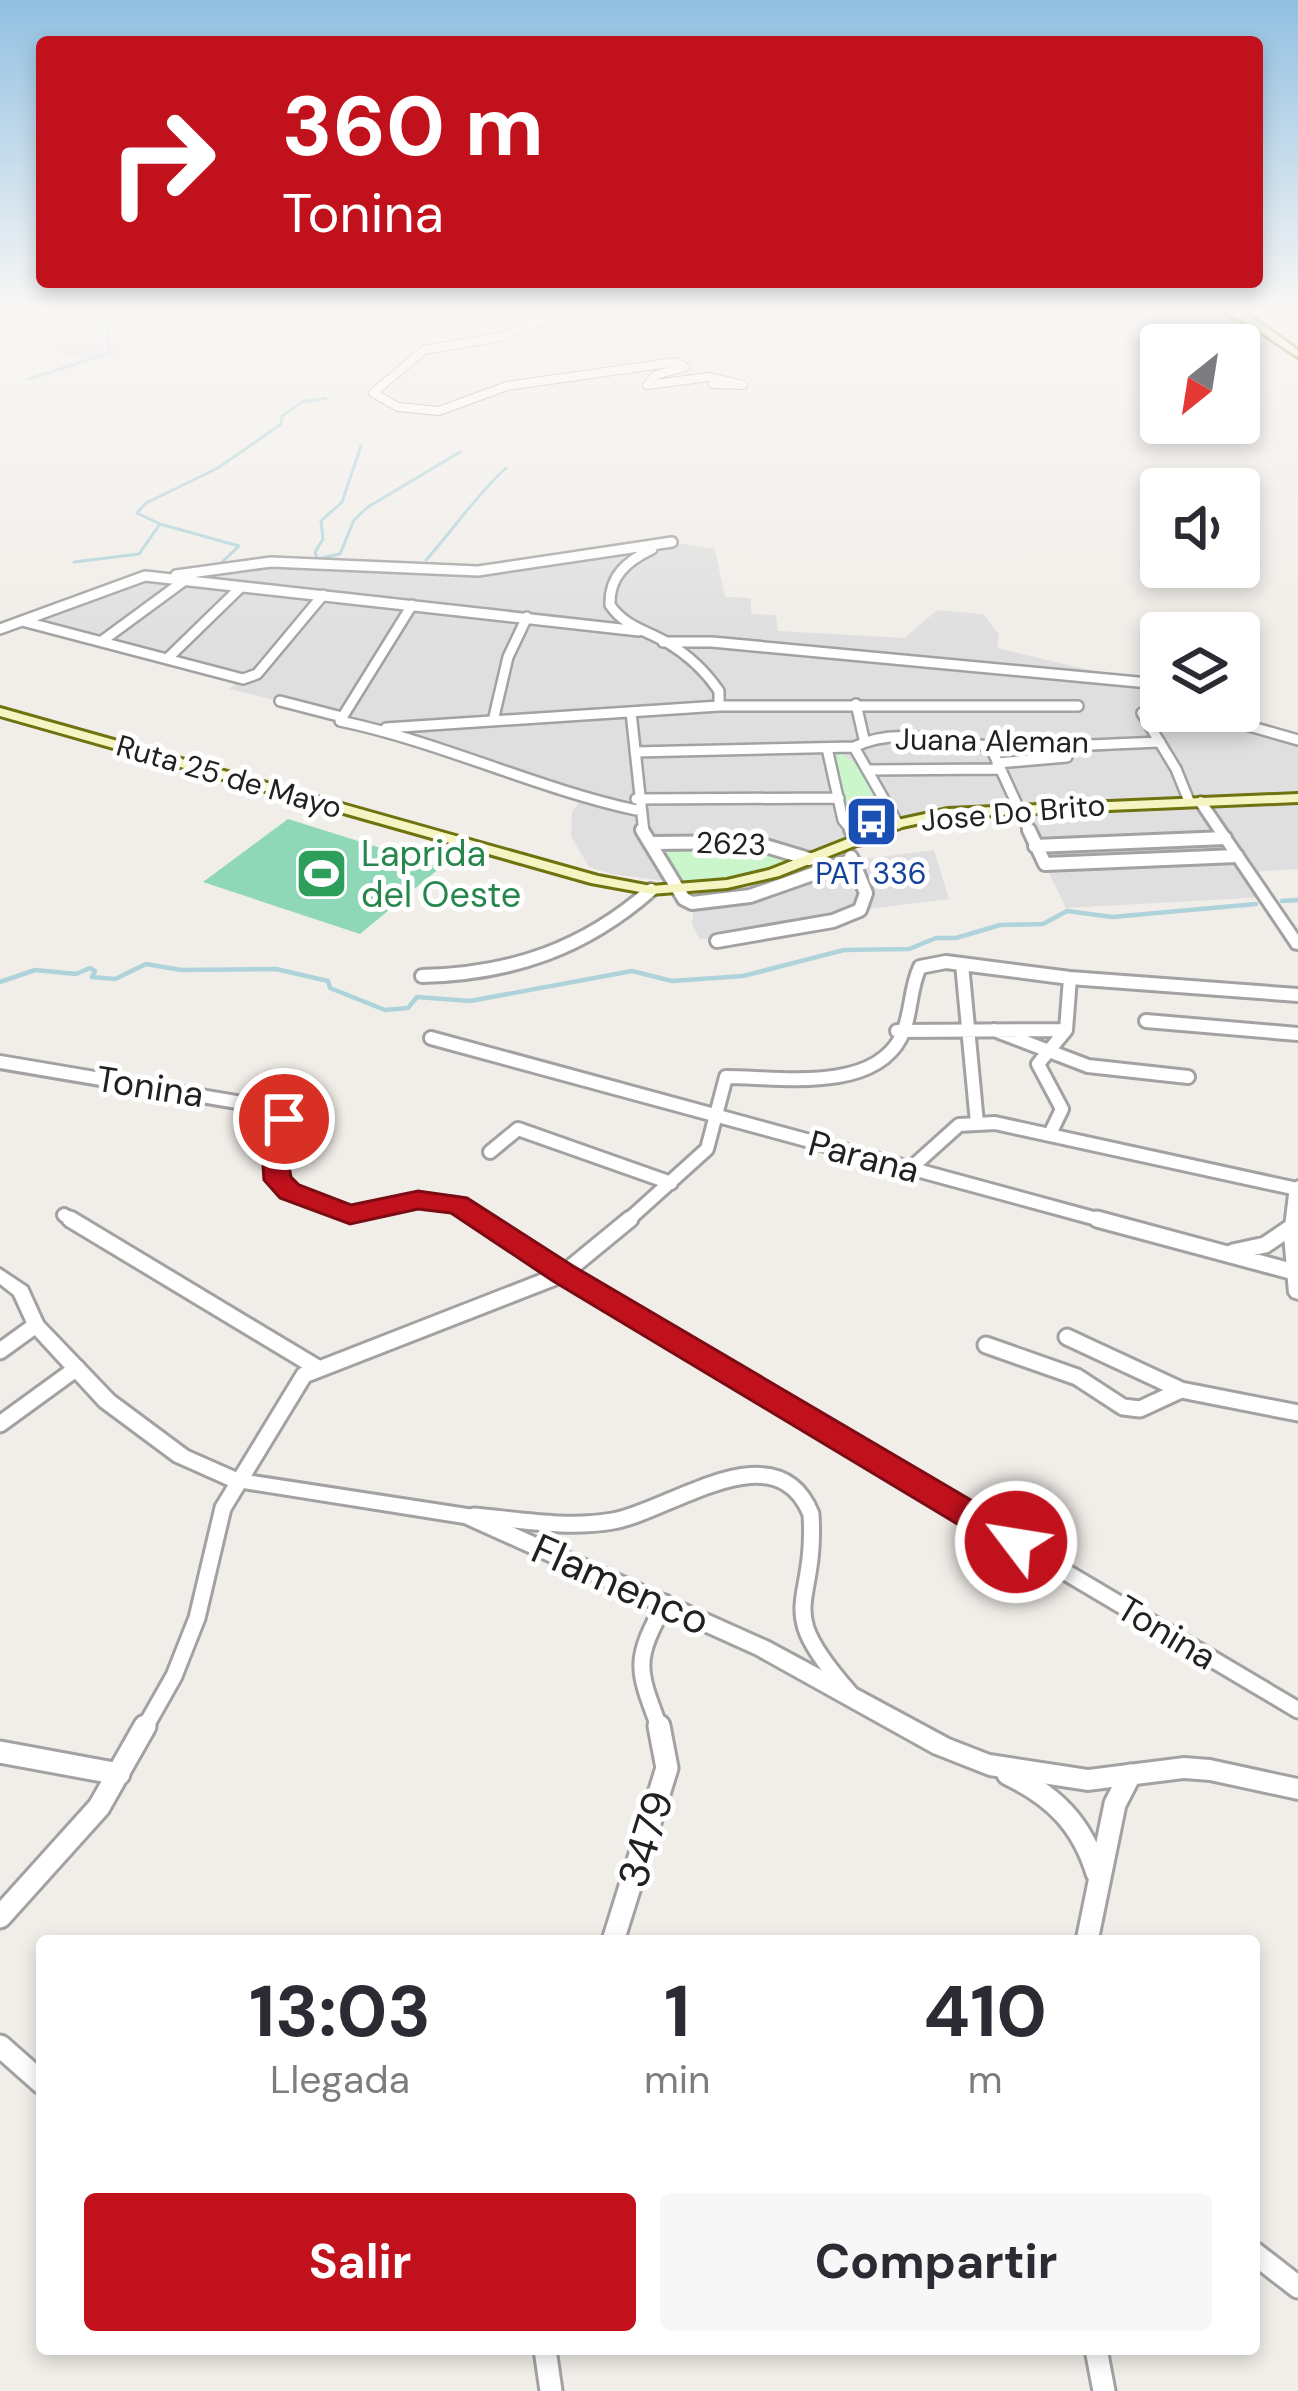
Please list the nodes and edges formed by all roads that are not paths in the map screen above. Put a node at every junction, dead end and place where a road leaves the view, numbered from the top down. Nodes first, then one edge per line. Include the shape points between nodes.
1 (165, 577) junction
2 (185, 580) junction
3 (242, 586) junction
4 (323, 596) junction
5 (412, 605) junction
6 (527, 617) junction
7 (22, 620) junction
8 (0, 629) edge
9 (639, 631) junction
10 (102, 641) junction
11 (663, 642) junction
12 (167, 658) junction
13 (1140, 682) edge
14 (280, 701) dead end
15 (856, 704) junction
16 (719, 706) junction
17 (1078, 706) dead end
18 (0, 712) edge
19 (631, 712) junction
20 (342, 716) junction
21 (493, 721) junction
22 (386, 728) junction
23 (1298, 740) edge
24 (1160, 742) junction
25 (859, 743) junction
26 (991, 746) junction
27 (827, 748) junction
28 (635, 752) junction
29 (1067, 757) dead end
30 (998, 766) junction
31 (867, 770) junction
32 (839, 798) junction
33 (1298, 798) edge
34 (1194, 801) junction
35 (636, 805) junction
36 (1017, 808) junction
37 (898, 824) junction
38 (1225, 838) junction
39 (650, 844) junction
40 (1035, 845) junction
41 (853, 848) junction
42 (1237, 856) junction
43 (809, 860) junction
44 (596, 880) joint
45 (651, 890) junction
46 (677, 890) junction
47 (717, 941) dead end
48 (1298, 945) edge
49 (962, 964) junction
50 (422, 976) dead end
51 (1070, 978) junction
52 (1298, 995) edge
53 (1146, 1021) dead end
54 (898, 1030) junction
55 (968, 1030) junction
56 (994, 1030) junction
57 (1066, 1030) junction
58 (1298, 1034) edge
59 (431, 1038) dead end
60 (1043, 1055) junction
61 (0, 1062) edge
62 (1188, 1077) dead end
63 (717, 1115) junction
64 (977, 1123) junction
65 (1050, 1134) junction
66 (490, 1152) dead end
67 (910, 1169) junction
68 (671, 1184) junction
69 (1297, 1188) edge
70 (64, 1215) dead end
71 (1293, 1226) junction
72 (1217, 1253) junction
73 (1296, 1272) edge
74 (0, 1274) edge
75 (563, 1274) junction
76 (1298, 1293) edge
77 (36, 1325) junction
78 (1067, 1337) dead end
79 (986, 1345) dead end
80 (0, 1351) edge
81 (316, 1367) junction
82 (76, 1368) junction
83 (1180, 1390) junction
84 (1298, 1413) edge
85 (0, 1424) edge
86 (237, 1481) junction
87 (467, 1516) junction
88 (665, 1603) junction
89 (857, 1700) junction
90 (1298, 1710) edge
91 (0, 1752) edge
92 (989, 1765) junction
93 (119, 1774) junction
94 (1130, 1774) junction
95 (1298, 1789) edge
96 (1098, 1877) junction
97 (0, 1917) edge
98 (618, 1935) edge
99 (1088, 1935) edge
100 (0, 2046) edge
101 (36, 2078) edge
102 (1260, 2258) edge
103 (1298, 2288) edge
104 (546, 2355) edge
105 (1097, 2355) edge
106 (551, 2391) edge
107 (1104, 2391) edge

1 - 2 street
1 - 7 street via 145,576
1 - 9 street via 271,562 478,571 672,542 630,561 610,584 616,615
2 - 3 street
2 - 10 street
3 - 4 street
3 - 12 street
4 - 5 street
4 - 12 street via 257,674 243,679
5 - 6 street
5 - 20 street
6 - 9 street
6 - 21 street
7 - 8 street
7 - 10 street
9 - 11 street
10 - 12 street
11 - 13 street
11 - 16 street via 714,682
14 - 20 street
15 - 16 street
15 - 17 street
15 - 25 street
16 - 19 street
18 - 44 main road, Ruta 25 de Mayo
19 - 21 street
19 - 28 street
20 - 22 street
21 - 22 street
22 - 35 street via 560,791
23 - 24 street via 1200,712 1142,713
24 - 26 street, Juana Aleman
24 - 34 street
25 - 26 street, Juana Aleman via 916,738
25 - 27 street, Juana Aleman
25 - 31 street
26 - 30 street
27 - 28 street, Juana Aleman
27 - 32 street
28 - 35 street
29 - 30 street
30 - 31 street
30 - 36 street
31 - 37 street
32 - 35 street
32 - 41 street
33 - 34 main road, Jose Do Brito
34 - 36 main road, Jose Do Brito
34 - 38 street
35 - 39 street
36 - 37 main road, Jose Do Brito
36 - 40 street
37 - 41 main road, Jose Do Brito
38 - 40 street
38 - 42 street
39 - 43 street, 2623 via 752,840
39 - 46 street
40 - 42 street via 1045,864
41 - 43 main road, Jose Do Brito
41 - 46 street via 750,896 692,903
41 - 47 street via 866,893 860,910
42 - 48 street
43 - 46 main road, Jose Do Brito
44 - 45 main road, Jose Do Brito
45 - 46 main road, Jose Do Brito
45 - 50 street via 595,933 533,965
49 - 51 street
49 - 54 street via 920,967
49 - 55 street
51 - 52 street
51 - 57 street
53 - 58 street
54 - 55 street
54 - 63 street via 899,1041 875,1067 857,1072 726,1077
55 - 56 street
55 - 64 street
56 - 57 street
56 - 60 street
57 - 60 street
59 - 63 street, Parana
60 - 62 street via 1097,1071
60 - 65 street via 1038,1064 1062,1109
61 - 75 street, Tonina via 278,1109 278,1180 289,1192 350,1215 418,1200 458,1204
63 - 67 street, Parana
63 - 68 street via 706,1149
64 - 65 street
64 - 67 street via 949,1131
65 - 69 street
66 - 68 street via 518,1129
67 - 72 street, Parana
68 - 75 street
69 - 71 street
70 - 81 street
71 - 72 street via 1265,1245
71 - 73 street
72 - 73 street, Parana
73 - 76 street
74 - 77 street, Flamenco via 21,1291
75 - 81 street
75 - 90 street, Tonina
77 - 80 street
77 - 82 street, Flamenco
78 - 83 street
79 - 83 street via 1077,1377 1123,1407 1140,1409
81 - 86 street
82 - 85 street
82 - 86 street, Flamenco via 144,1431
83 - 84 street
86 - 87 street, Flamenco
86 - 93 street via 174,1676
87 - 88 street, Flamenco
87 - 89 street via 590,1524 644,1516 730,1474 788,1484 808,1508 813,1539 801,1621
88 - 89 street, Flamenco
88 - 98 street, 3479 via 644,1642 639,1674 668,1768
89 - 92 street, Flamenco
91 - 93 street
92 - 94 street, Flamenco via 1088,1780
92 - 96 street via 1072,1815
93 - 97 street via 77,1835
94 - 95 street, Flamenco via 1210,1770
94 - 96 street
96 - 99 street
100 - 101 street
102 - 103 street
104 - 106 street
105 - 107 street

